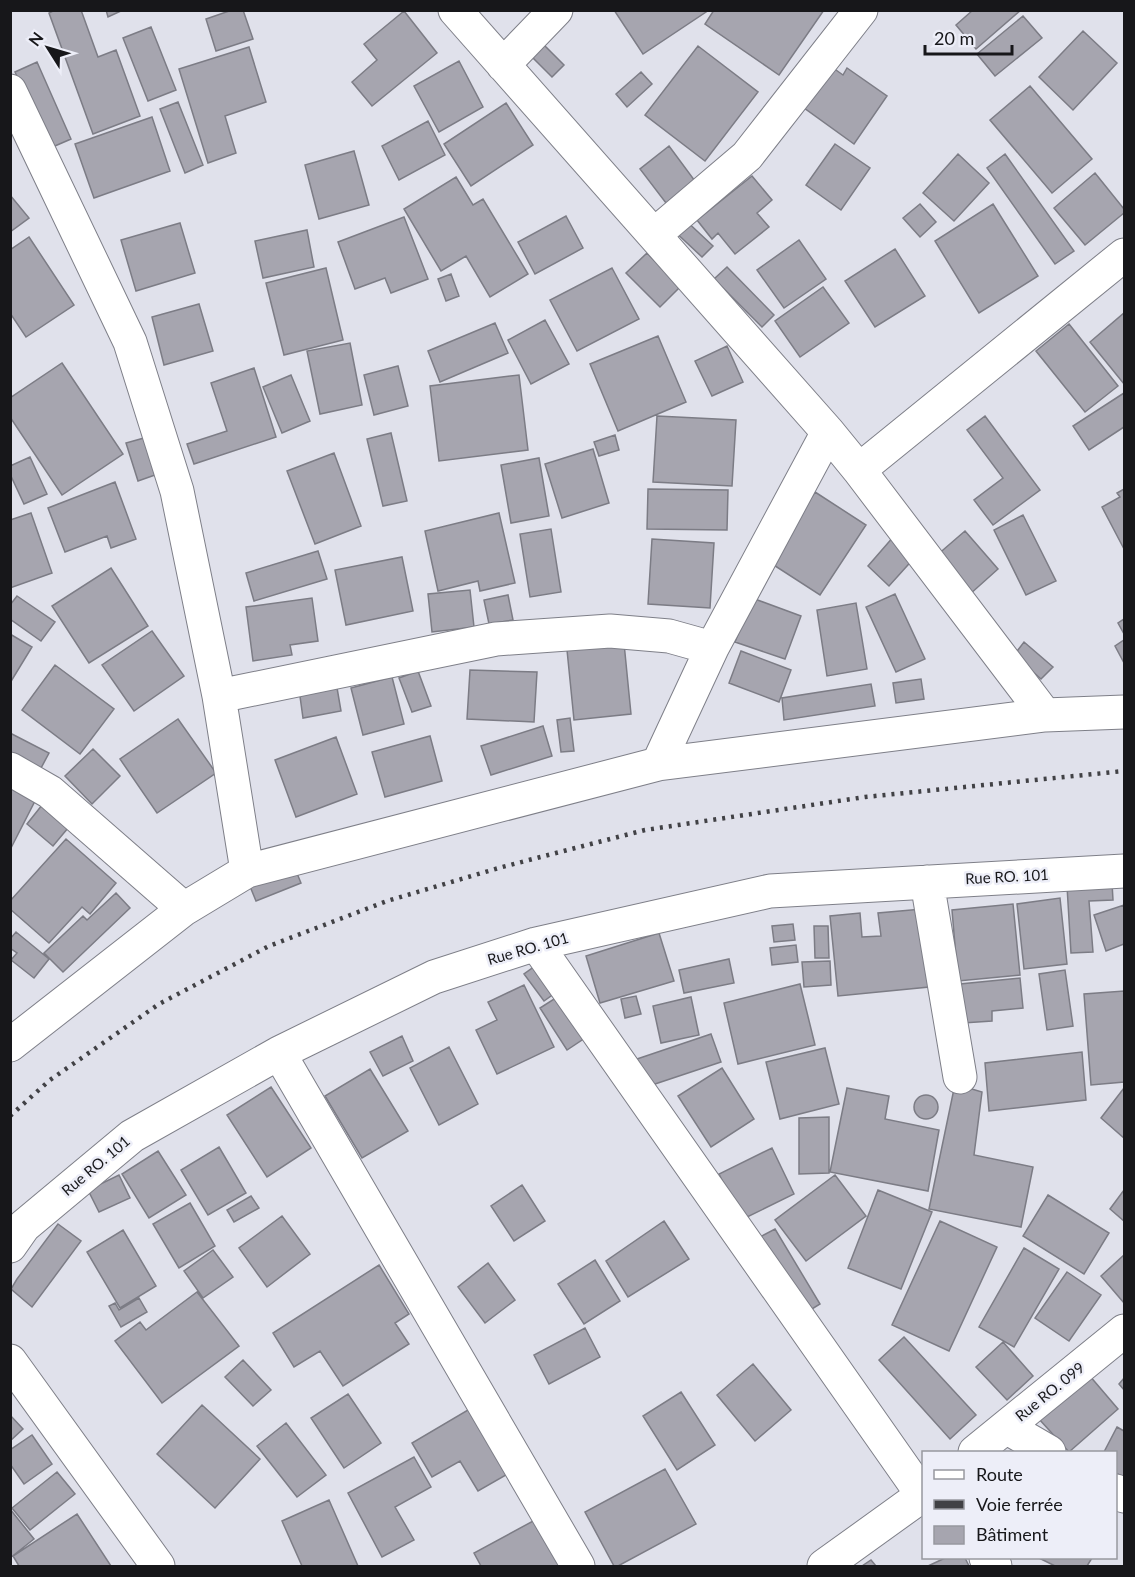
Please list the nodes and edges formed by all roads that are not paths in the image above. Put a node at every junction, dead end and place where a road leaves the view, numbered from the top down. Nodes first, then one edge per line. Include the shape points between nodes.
1 (455, 10) edge
2 (556, 10) edge
3 (861, 10) edge
4 (503, 65) junction
5 (10, 91) edge
6 (654, 235) junction
7 (1125, 255) edge
8 (828, 432) junction
9 (859, 470) junction
10 (712, 648) junction
11 (219, 696) junction
12 (1125, 712) edge
13 (1045, 715) junction
14 (658, 764) junction
15 (10, 769) edge
16 (247, 871) junction
17 (1125, 871) edge
18 (927, 882) junction
19 (184, 909) junction
20 (536, 944) junction
21 (10, 1045) edge
22 (279, 1053) junction
23 (960, 1077) dead end
24 (10, 1246) edge
25 (1125, 1331) edge
26 (10, 1361) edge
27 (1006, 1427) junction
28 (976, 1451) edge
29 (1047, 1451) edge
30 (922, 1494) edge
31 (922, 1496) edge
32 (158, 1566) edge
33 (578, 1566) edge
34 (824, 1566) edge

1 - 4 street
2 - 4 street
3 - 6 street via 747,156
4 - 6 street
5 - 11 street via 130,342 177,490
6 - 8 street
7 - 9 street
8 - 9 street
8 - 10 street
9 - 13 street
10 - 11 street via 669,636 610,631 496,639
10 - 14 street
11 - 16 street
12 - 13 street
13 - 14 street
14 - 16 street
15 - 19 street via 50,792
16 - 19 street
17 - 18 street, Rue RO. 101
18 - 20 street, Rue RO. 101 via 770,891
18 - 23 street
19 - 21 street
20 - 22 street, Rue RO. 101 via 434,977
20 - 30 street
22 - 24 street, Rue RO. 101 via 132,1136 24,1226
22 - 33 street
25 - 27 street, Rue RO. 099
26 - 32 street
27 - 28 street, Rue RO. 099
27 - 29 street
31 - 34 street

